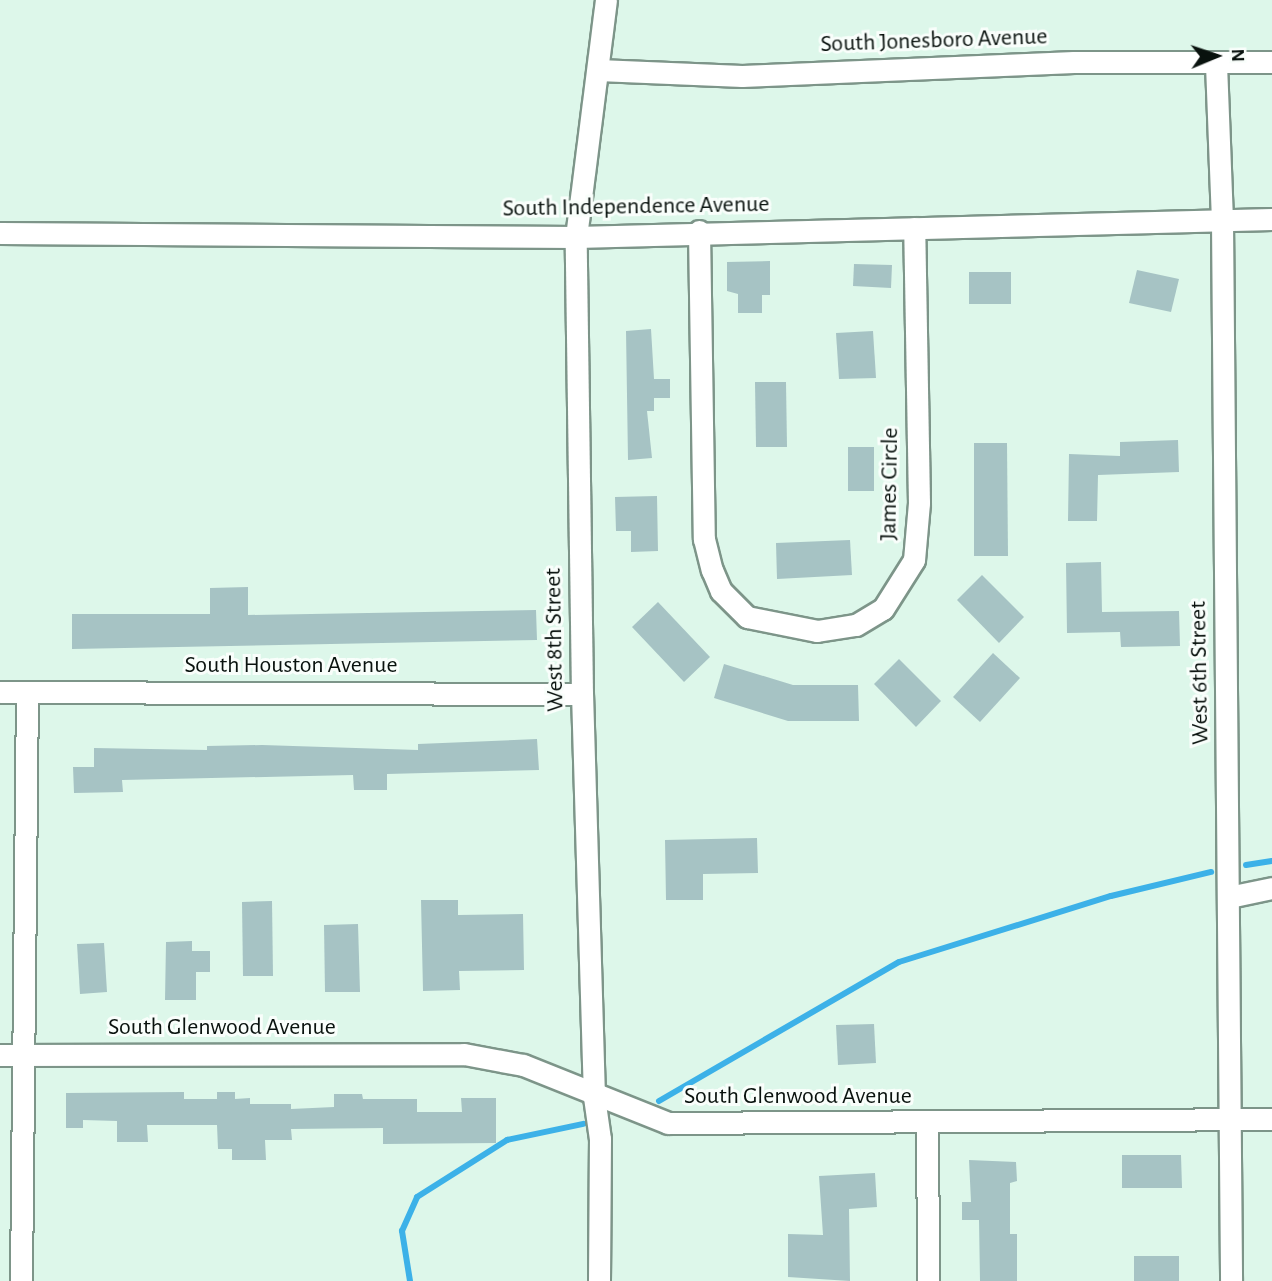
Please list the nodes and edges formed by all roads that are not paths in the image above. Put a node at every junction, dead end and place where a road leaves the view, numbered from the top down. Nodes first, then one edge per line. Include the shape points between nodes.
1 (606, 0) edge
2 (1272, 62) edge
3 (1216, 64) junction
4 (598, 70) junction
5 (1272, 219) edge
6 (1222, 221) junction
7 (915, 228) junction
8 (699, 231) junction
9 (0, 233) edge
10 (576, 237) junction
11 (0, 692) edge
12 (27, 692) junction
13 (582, 694) junction
14 (1272, 888) edge
15 (1228, 897) junction
16 (0, 1055) edge
17 (22, 1055) junction
18 (594, 1097) junction
19 (1231, 1119) junction
20 (1272, 1119) edge
21 (927, 1124) junction
22 (21, 1281) edge
23 (598, 1281) edge
24 (928, 1281) edge
25 (1231, 1281) edge

1 - 4 street, West 8th Street
2 - 3 street, South Jonesboro Avenue
3 - 4 street, South Jonesboro Avenue via 1074,62 742,76
3 - 6 street, West 6th Street
4 - 10 street, West 8th Street
5 - 6 street, South Independence Avenue
6 - 7 street, South Independence Avenue
6 - 15 street, West 6th Street
7 - 8 street, South Independence Avenue
7 - 8 street, James Circle via 919,503 914,560 883,609 856,625 817,631 747,617 721,592 712,570 704,539
8 - 10 street, South Independence Avenue
9 - 10 street, South Independence Avenue
10 - 13 street, West 8th Street
11 - 12 street, South Houston Avenue
12 - 13 street, South Houston Avenue
12 - 17 street
13 - 18 street, West 8th Street
14 - 15 street
15 - 19 street, West 6th Street
16 - 17 street, South Glenwood Avenue
17 - 18 street, South Glenwood Avenue via 464,1054 523,1065
17 - 22 street
18 - 21 street, South Glenwood Avenue via 668,1123
18 - 23 street, West 8th Street via 600,1139
19 - 20 street, South Glenwood Avenue
19 - 21 street, South Glenwood Avenue
19 - 25 street, West 6th Street
21 - 24 street

